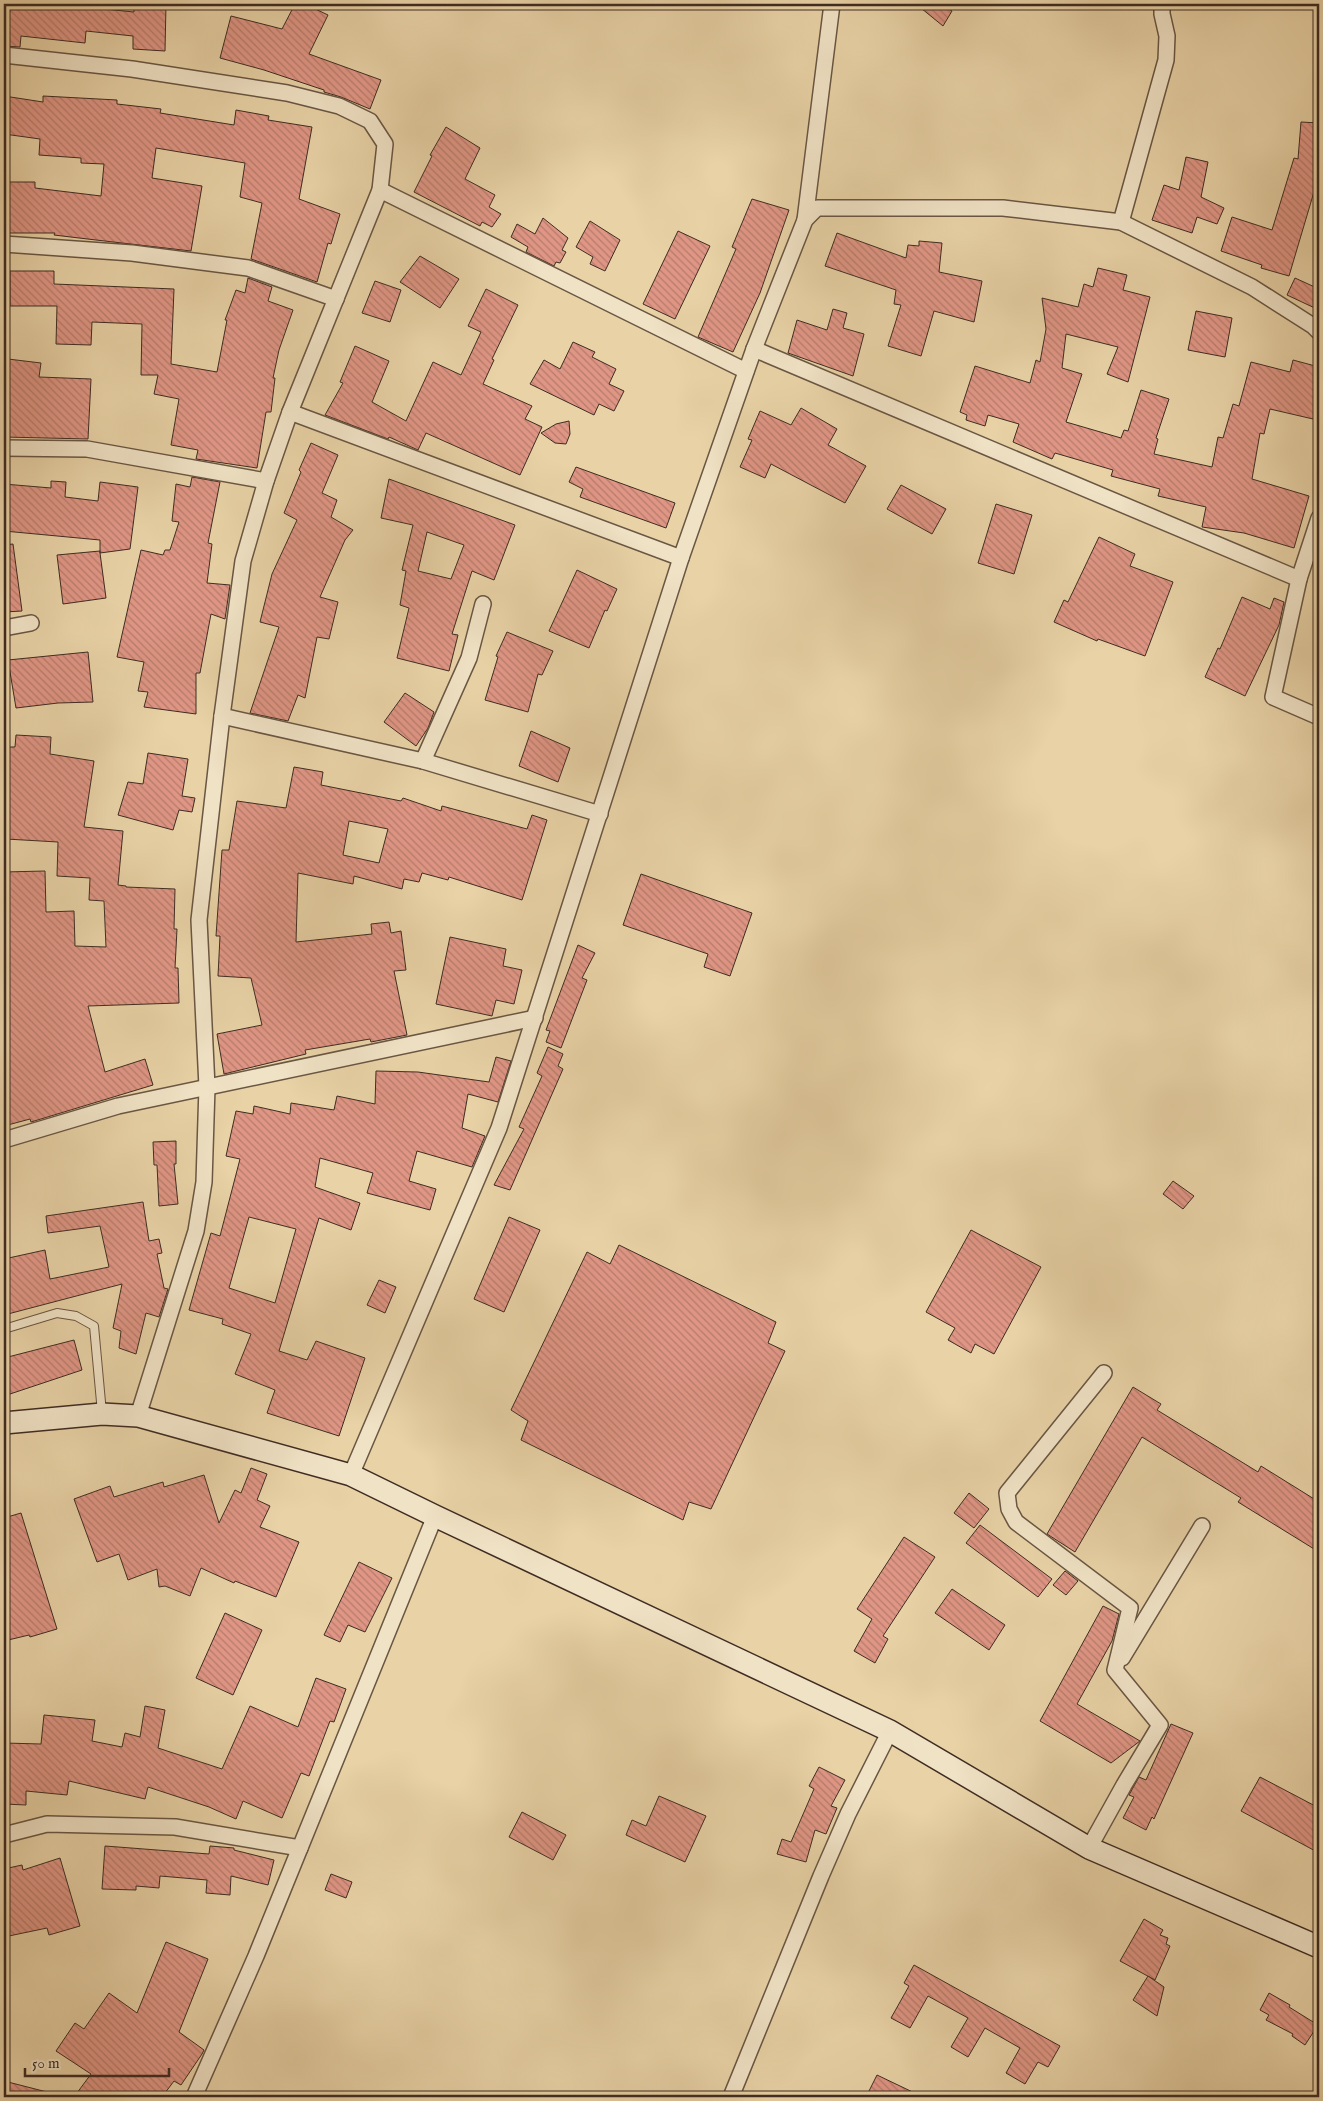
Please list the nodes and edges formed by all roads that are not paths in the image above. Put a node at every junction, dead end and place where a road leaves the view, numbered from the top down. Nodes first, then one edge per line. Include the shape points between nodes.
1 (832, 4) edge
2 (1162, 4) edge
3 (4, 55) edge
4 (380, 190) junction
5 (805, 220) junction
6 (1121, 222) junction
7 (4, 244) edge
8 (336, 299) junction
9 (1319, 332) edge
10 (754, 348) junction
11 (746, 371) junction
12 (290, 412) junction
13 (4, 448) edge
14 (266, 481) junction
15 (1319, 518) edge
16 (681, 558) junction
17 (1299, 579) junction
18 (484, 604) dead end
19 (31, 623) dead end
20 (4, 628) edge
21 (222, 716) junction
22 (1319, 717) edge
23 (423, 761) junction
24 (600, 814) junction
25 (535, 1018) junction
26 (207, 1087) junction
27 (4, 1140) edge
28 (4, 1329) edge
29 (1104, 1373) dead end
30 (102, 1414) junction
31 (138, 1416) junction
32 (4, 1423) edge
33 (351, 1475) junction
34 (435, 1516) junction
35 (1202, 1526) dead end
36 (1115, 1670) junction
37 (890, 1731) junction
38 (4, 1835) edge
39 (300, 1848) junction
40 (1089, 1848) junction
41 (1319, 1947) edge
42 (194, 2097) edge
43 (730, 2097) edge

1 - 5 street
2 - 6 street via 1167,36 1166,60
3 - 4 street via 132,69 287,93 339,106 370,121 385,144
4 - 8 street
4 - 11 street
5 - 6 street via 817,208 1003,208
5 - 10 street
6 - 9 street via 1252,287
7 - 8 street via 132,253 248,268
8 - 12 street
10 - 11 street
10 - 17 street
11 - 16 street
12 - 14 street
12 - 16 street
13 - 14 street via 87,449
14 - 21 street via 243,561
15 - 17 street
16 - 24 street
17 - 22 street via 1273,697
18 - 23 street via 469,658
19 - 20 street
21 - 23 street
21 - 26 street via 200,920
23 - 24 street
24 - 25 street
25 - 26 street
25 - 33 street via 499,1128
26 - 27 street via 118,1106
26 - 31 street via 204,1182 196,1231
28 - 30 lane via 57,1313 76,1316 94,1326
29 - 36 street via 1007,1493 1009,1509 1016,1522 1130,1608
30 - 31 main road
30 - 32 main road
31 - 33 main road
33 - 34 main road
34 - 37 main road
34 - 39 street
35 - 36 street
36 - 40 street via 1160,1725
37 - 40 main road
37 - 43 street via 848,1814
38 - 39 street via 47,1824 175,1827
39 - 42 street
40 - 41 main road

